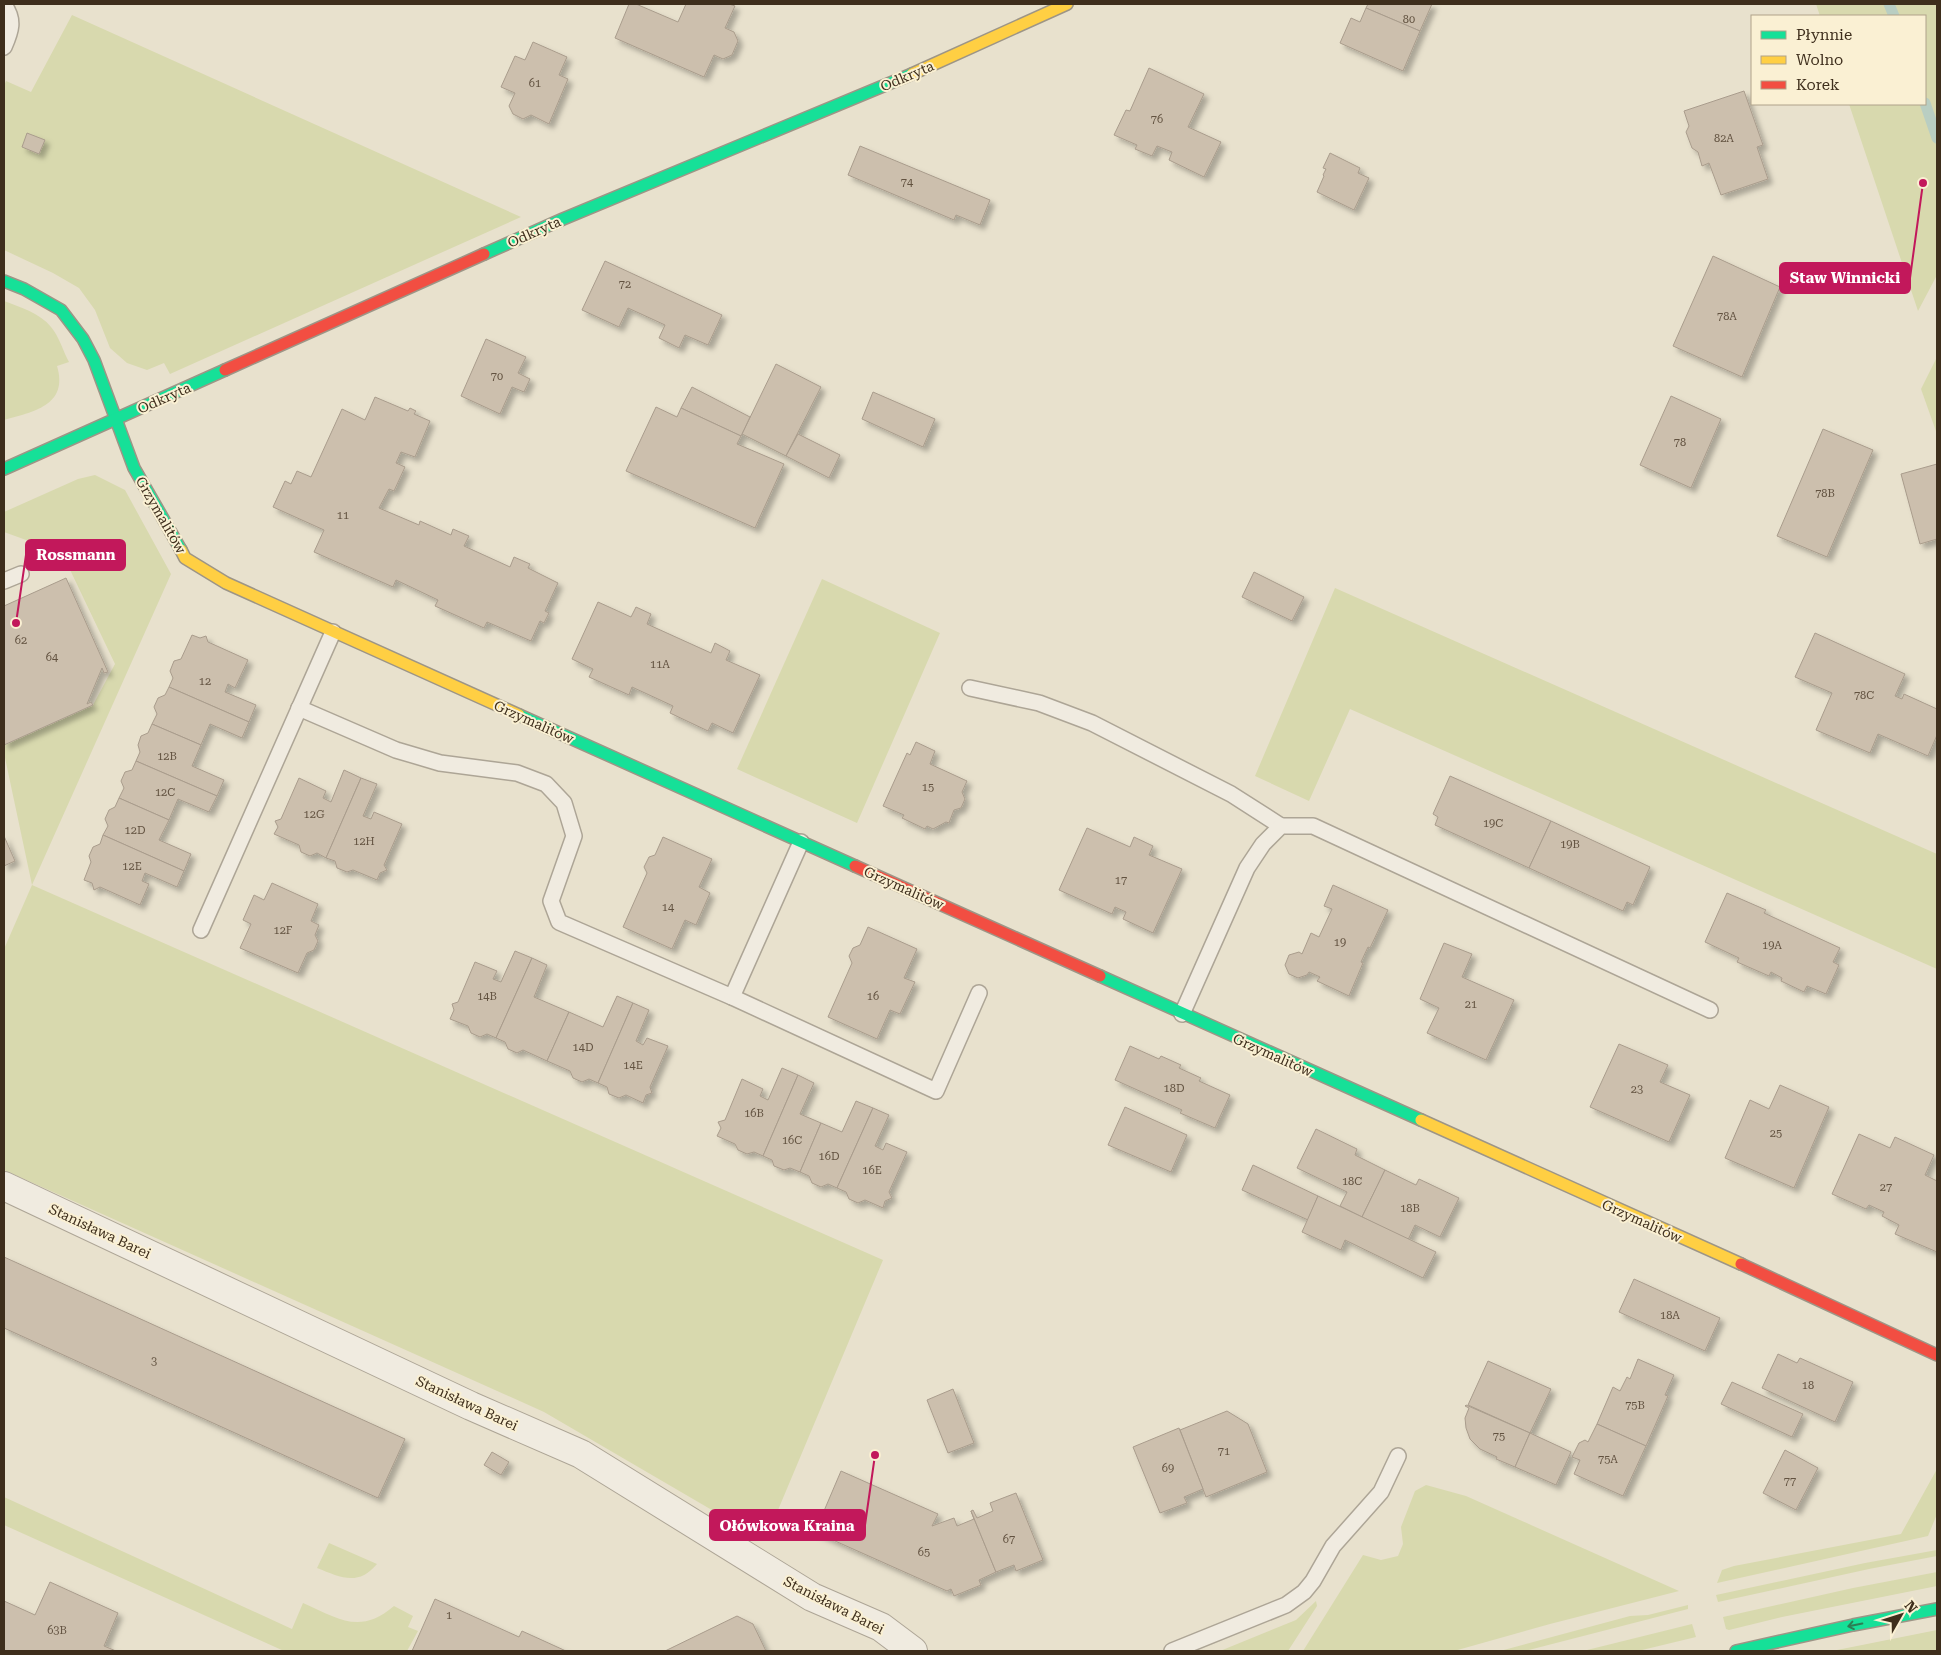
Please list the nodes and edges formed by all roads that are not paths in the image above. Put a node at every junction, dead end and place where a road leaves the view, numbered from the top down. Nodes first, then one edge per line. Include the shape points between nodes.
1 (1067, 4) edge
2 (4, 5) edge
3 (4, 47) edge
4 (4, 281) edge
5 (115, 420) junction
6 (4, 469) edge
7 (21, 574) dead end
8 (4, 581) edge
9 (333, 632) junction
10 (970, 688) dead end
11 (299, 708) junction
12 (1281, 826) junction
13 (801, 842) junction
14 (201, 930) dead end
15 (979, 993) dead end
16 (732, 997) junction
17 (1710, 1010) dead end
18 (1182, 1014) junction
19 (4, 1186) edge
20 (1937, 1356) edge
21 (1398, 1456) dead end
22 (1937, 1609) edge
23 (913, 1651) edge
24 (1172, 1651) edge
25 (1736, 1651) edge

1 - 5 street, Odkryta via 900,80 562,219
2 - 3 lane via 12,23
4 - 5 street, Grzymalitów via 62,310 94,360
5 - 6 street, Odkryta
5 - 9 street, Grzymalitów via 134,468 185,558 226,583
7 - 8 lane
9 - 11 lane
9 - 13 street, Grzymalitów
10 - 12 lane via 1038,703 1092,723 1231,794
11 - 14 lane
11 - 16 lane via 396,750 440,763 517,773 546,784 564,802 574,836 551,901 558,922
12 - 17 lane via 1312,826
12 - 18 lane via 1263,844 1247,868
13 - 16 lane
13 - 18 street, Grzymalitów
15 - 16 lane via 936,1091
18 - 20 street, Grzymalitów via 1776,1280
19 - 23 street, Stanisława Barei via 471,1406 582,1454 812,1597 881,1627
21 - 24 lane via 1381,1492 1333,1546 1304,1592 1286,1605
22 -> 25 street

